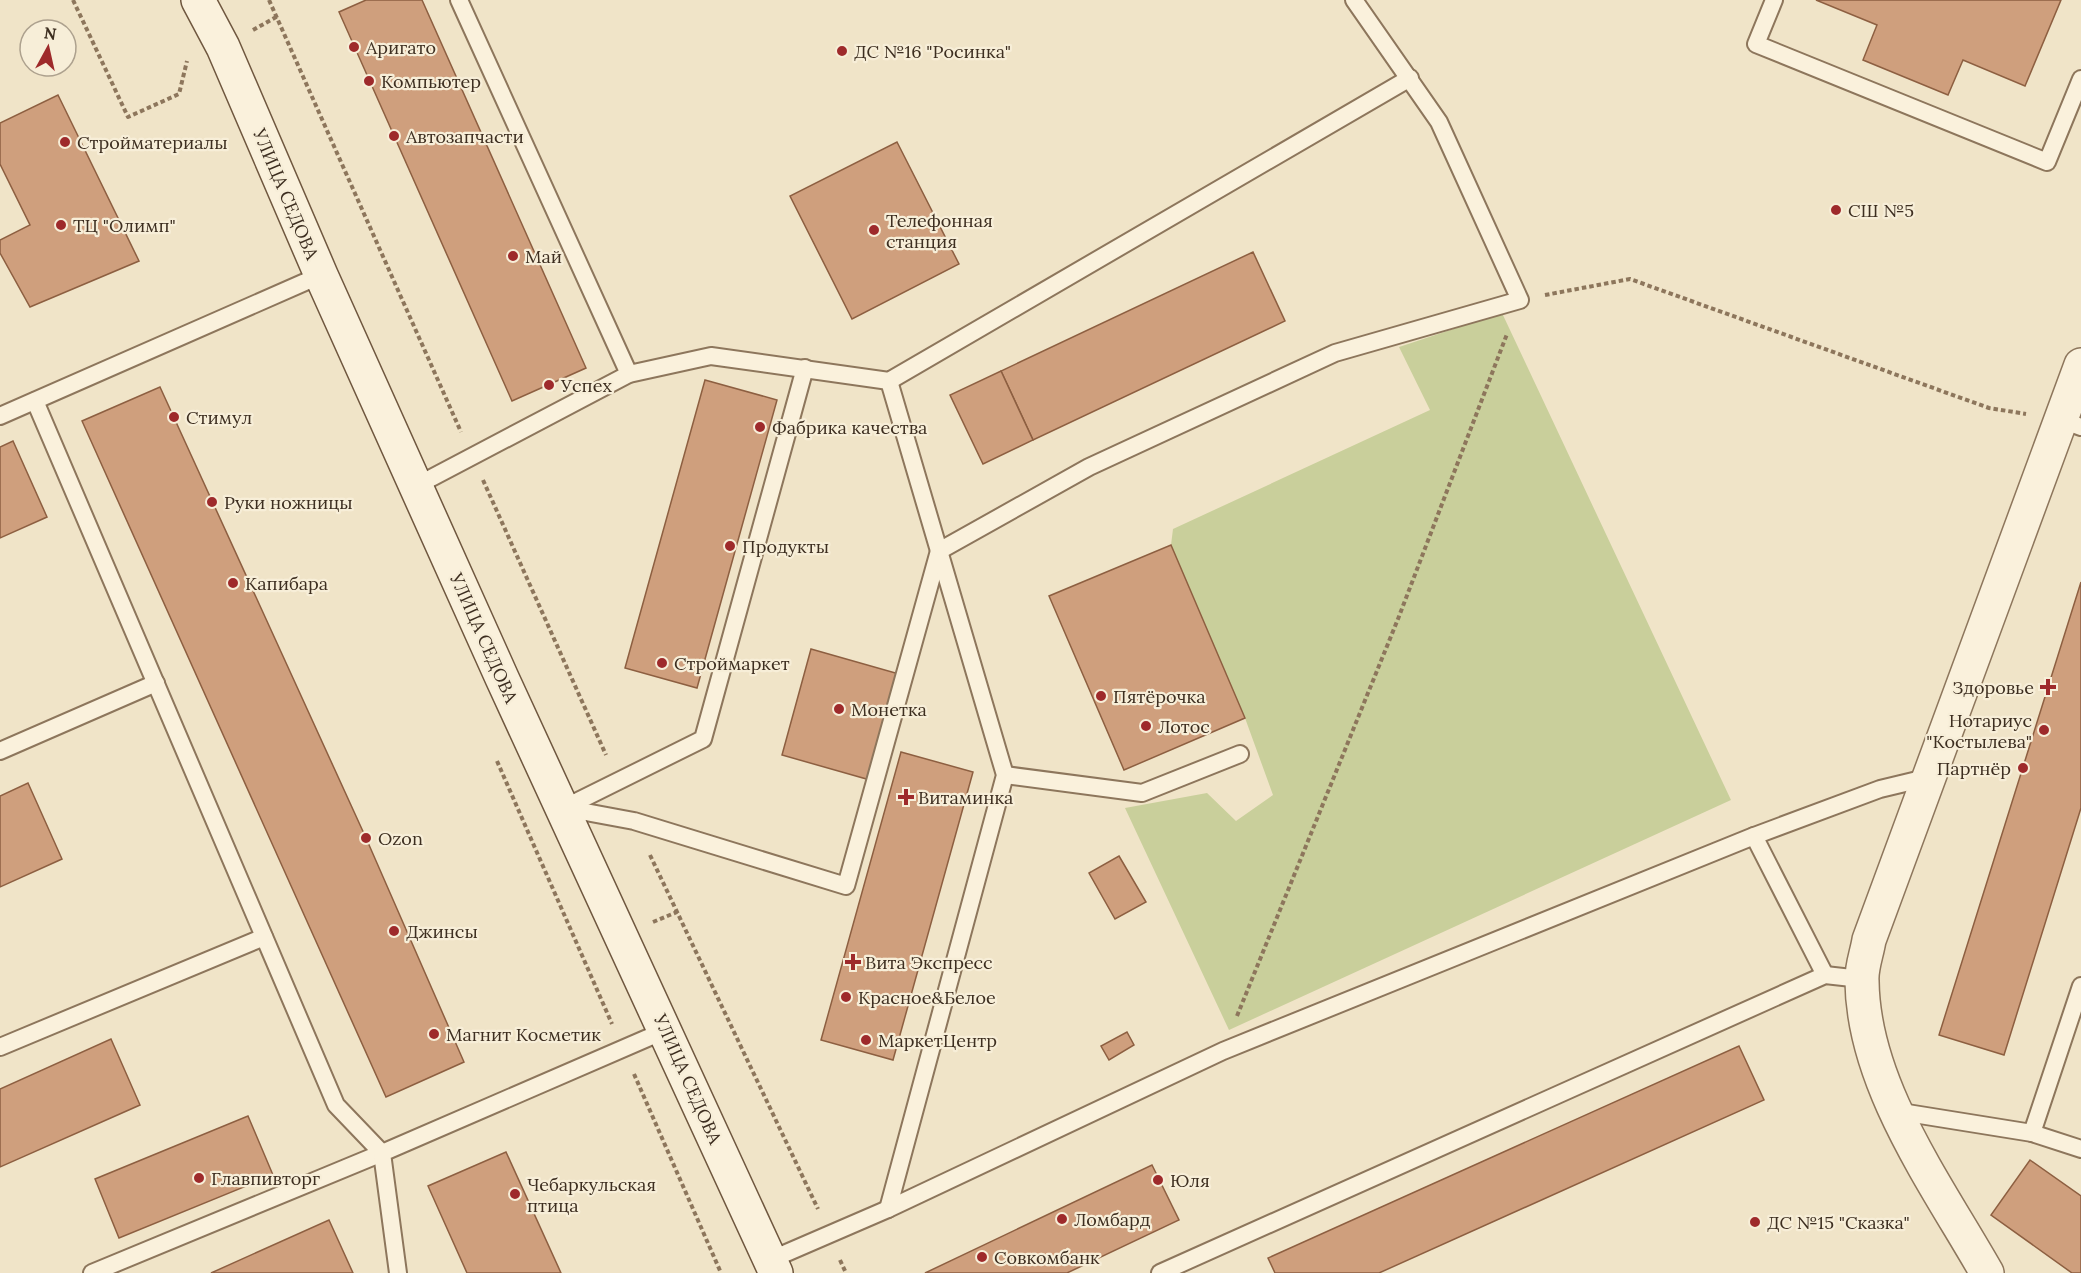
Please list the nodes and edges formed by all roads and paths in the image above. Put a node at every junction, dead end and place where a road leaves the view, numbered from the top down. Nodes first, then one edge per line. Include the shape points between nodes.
1 (73, 0) edge
2 (198, 0) edge
3 (269, 0) edge
4 (459, 0) edge
5 (1354, 0) edge
6 (1774, 0) edge
7 (187, 61) dead end
8 (1410, 78) junction
9 (2081, 79) edge
10 (321, 275) junction
11 (1520, 300) junction
12 (2081, 365) edge
13 (806, 368) junction
14 (629, 374) junction
15 (889, 381) junction
16 (35, 401) junction
17 (0, 416) edge
18 (2072, 424) edge
19 (472, 458) junction
20 (416, 486) junction
21 (939, 551) junction
22 (156, 683) junction
23 (0, 751) edge
24 (1240, 754) dead end
25 (1005, 775) junction
26 (1930, 777) junction
27 (618, 780) junction
28 (564, 808) junction
29 (634, 821) junction
30 (1754, 836) junction
31 (264, 937) junction
32 (1825, 975) junction
33 (1862, 979) junction
34 (2081, 986) edge
35 (666, 1030) junction
36 (0, 1047) edge
37 (1223, 1051) junction
38 (1895, 1111) junction
39 (2032, 1133) junction
40 (2081, 1149) edge
41 (382, 1153) junction
42 (888, 1209) junction
43 (830, 1234) junction
44 (773, 1267) edge
45 (92, 1273) edge
46 (398, 1273) edge
47 (846, 1273) edge
48 (1160, 1273) edge
49 (1987, 1273) edge

1 - 7 path via 128,117 179,94
2 - 10 main road, УЛИЦА СЕДОВА via 223,46
3 - 19 path
4 - 14 lane
5 - 8 lane
6 - 9 lane via 1756,44 2047,162
8 - 11 lane via 1450,143
8 - 15 lane
10 - 16 lane
10 - 20 main road, УЛИЦА СЕДОВА
11 - 18 path via 1630,279 1989,408
11 - 21 lane via 1335,353 1089,467
11 - 37 path via 1398,619
12 - 18 main road
13 - 14 lane via 711,356
13 - 15 lane
13 - 27 lane via 703,739
14 - 19 lane
15 - 21 lane
16 - 17 lane
16 - 22 lane
18 - 26 main road
19 - 20 lane
19 - 27 path
20 - 28 main road, УЛИЦА СЕДОВА
21 - 25 lane
21 - 29 lane via 846,886
22 - 23 lane
22 - 31 lane
24 - 25 lane via 1142,793
25 - 42 lane
26 - 30 lane via 1880,789
26 - 33 main road via 1869,940
27 - 28 lane
28 - 29 lane
28 - 35 main road, УЛИЦА СЕДОВА
29 - 43 path
30 - 32 lane
30 - 37 lane
31 - 36 lane
31 - 41 lane via 336,1105
32 - 33 lane
32 - 48 lane
33 - 38 main road via 1868,1038
34 - 39 lane
35 - 41 lane
35 - 44 main road, УЛИЦА СЕДОВА
37 - 42 lane
38 - 39 lane
38 - 49 main road
39 - 40 lane
41 - 45 lane
41 - 46 lane
42 - 43 lane
43 - 44 lane
43 - 47 path

